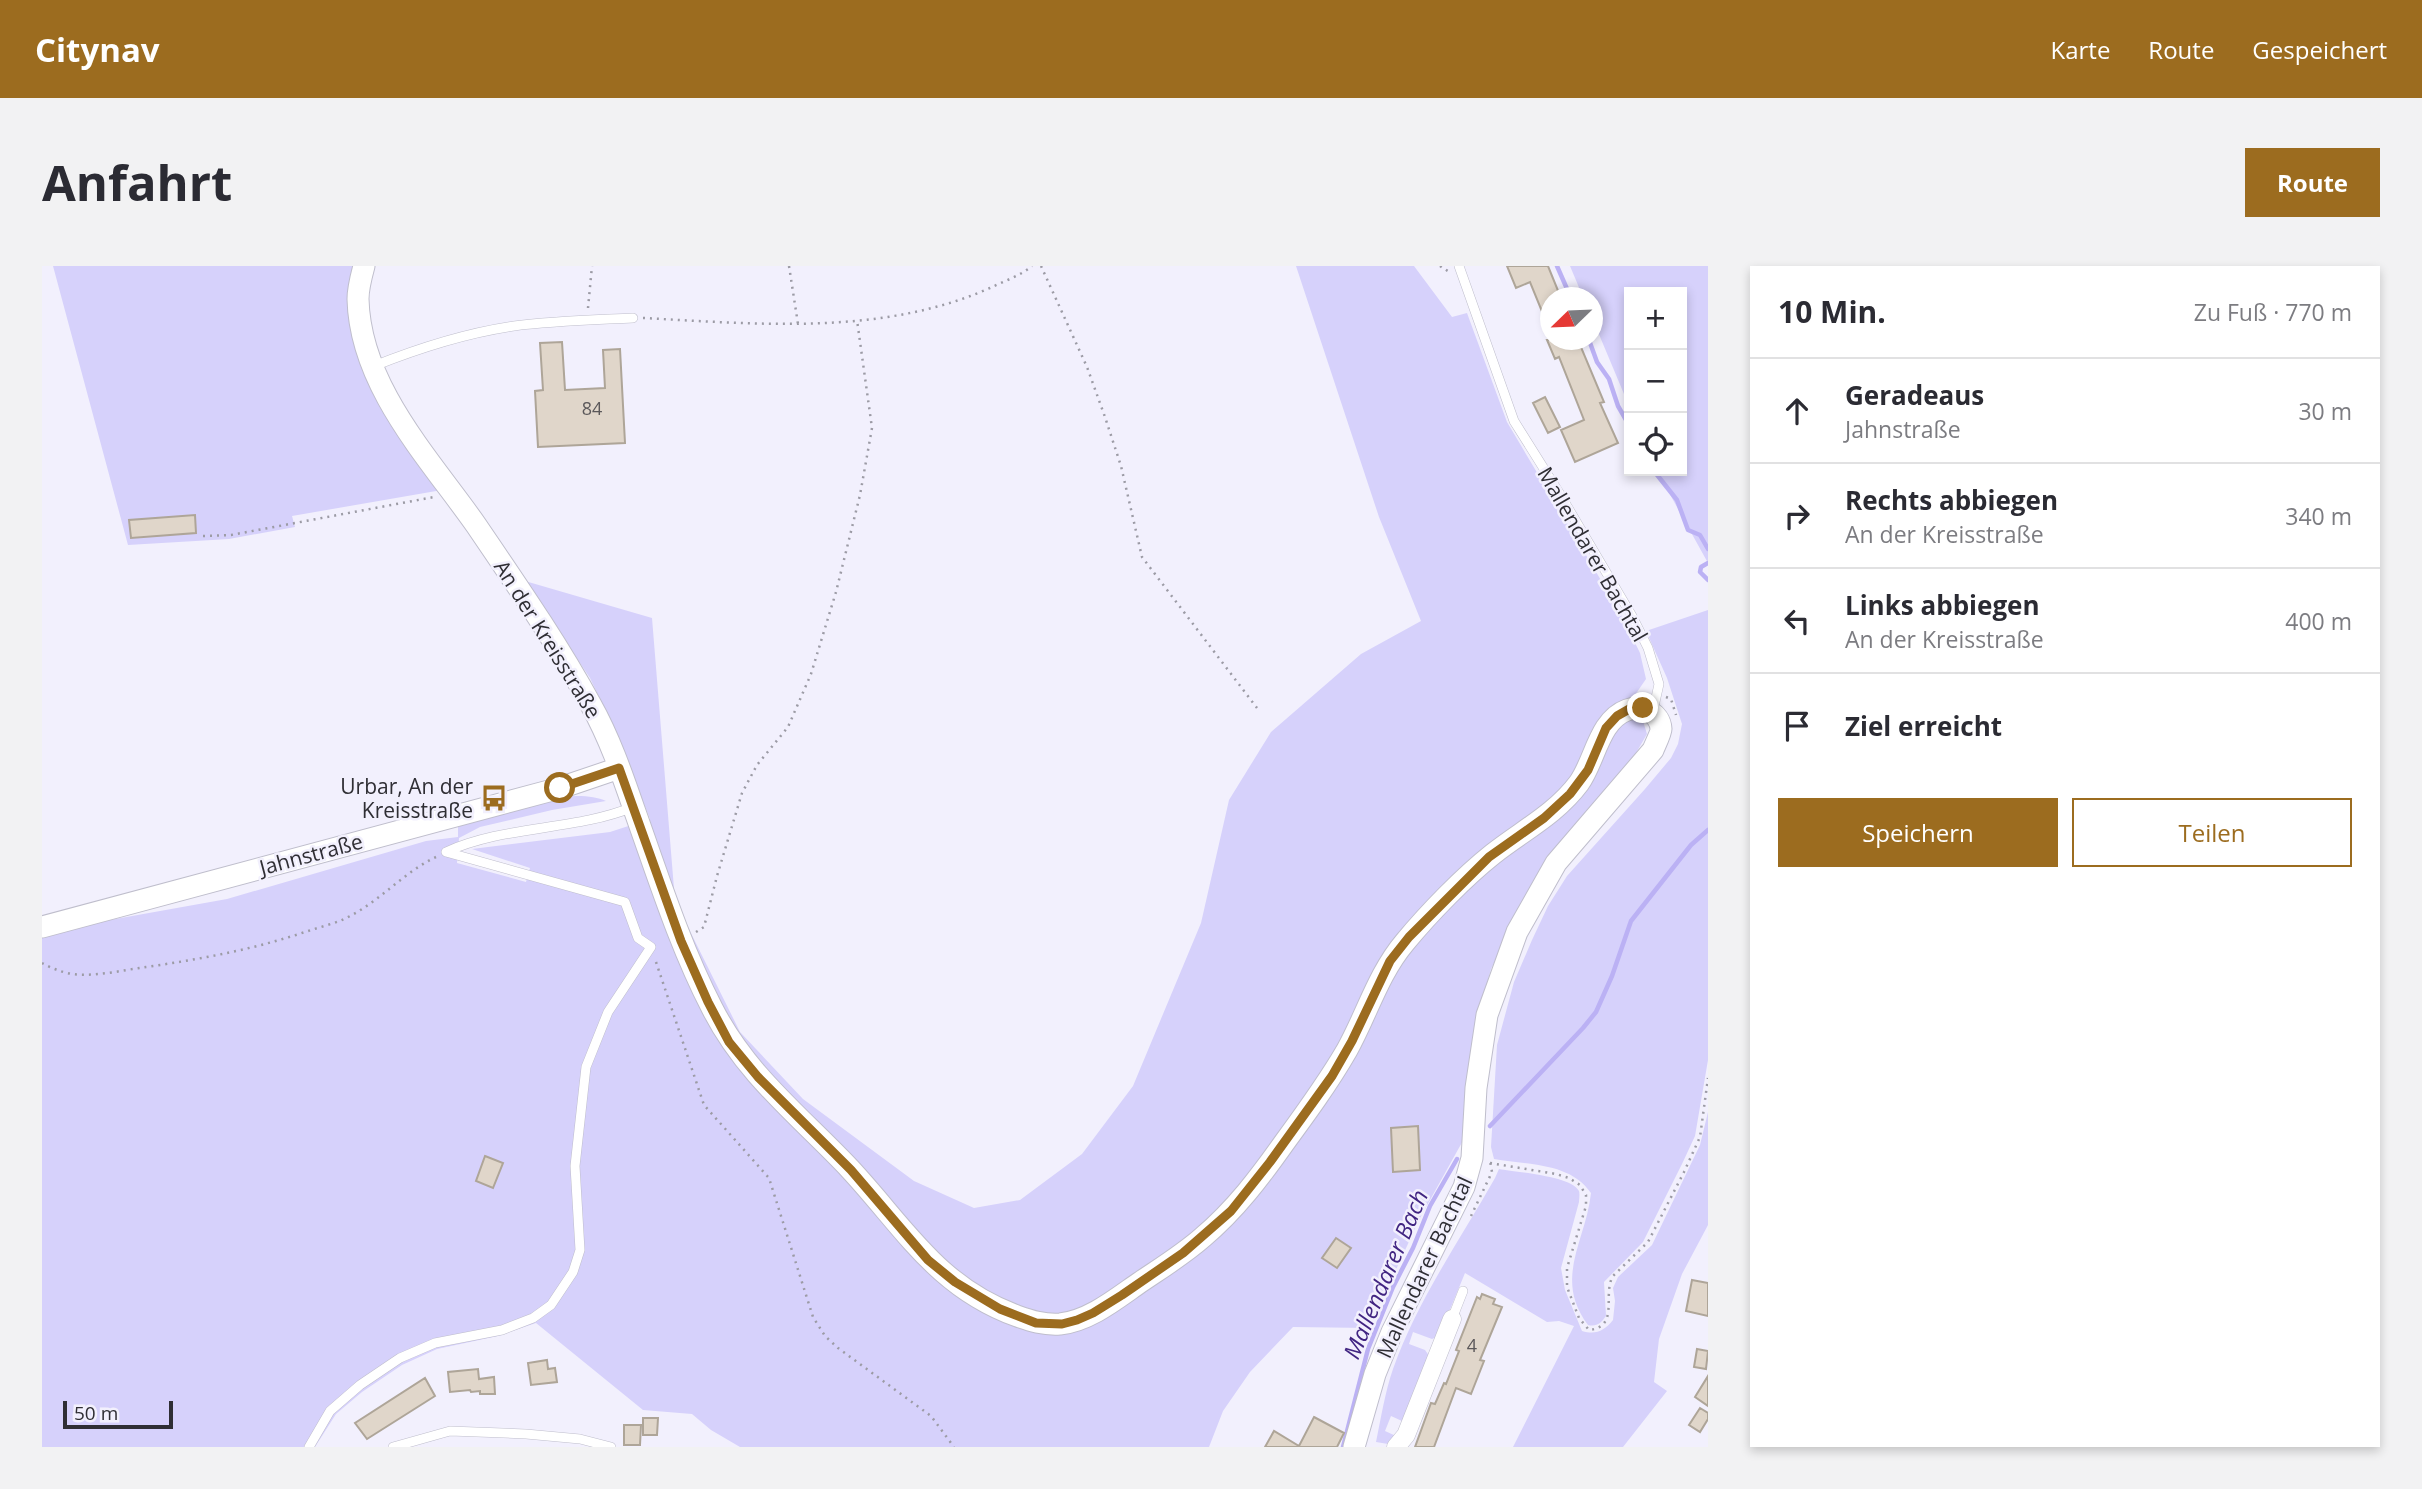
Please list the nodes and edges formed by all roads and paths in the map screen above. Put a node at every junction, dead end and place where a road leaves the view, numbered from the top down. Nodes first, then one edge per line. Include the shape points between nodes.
1 (364, 266) edge
2 (592, 266) edge
3 (789, 266) edge
4 (1032, 266) edge
5 (1041, 266) edge
6 (1459, 266) edge
7 (633, 318) joint
8 (587, 320) junction
9 (857, 320) junction
10 (798, 324) junction
11 (374, 366) junction
12 (452, 490) junction
13 (203, 536) dead end
14 (1655, 703) junction
15 (1257, 708) dead end
16 (1678, 723) dead end
17 (619, 768) junction
18 (634, 807) junction
19 (446, 852) junction
20 (42, 927) edge
21 (681, 941) junction
22 (651, 947) junction
23 (42, 964) edge
24 (1708, 1078) edge
25 (1489, 1152) dead end
26 (1464, 1291) dead end
27 (1452, 1319) joint
28 (309, 1447) edge
29 (393, 1447) edge
30 (611, 1447) edge
31 (954, 1447) edge
32 (1354, 1447) edge
33 (1396, 1447) edge

1 - 11 street, An der Kreisstraße via 358,293
2 - 8 path
3 - 10 path
4 - 9 path via 975,294 933,308
5 - 15 path via 1105,417 1142,557
6 - 14 lane, Mallendarer Bachtal via 1514,421 1648,648 1657,676
7 - 8 lane
7 - 10 path
8 - 11 lane via 483,332
9 - 10 path
9 - 21 path via 872,428 836,592 811,674 788,727 757,765 742,793 704,927
11 - 12 street, An der Kreisstraße via 406,427
12 - 13 path via 446,495 358,512
12 - 17 street, An der Kreisstraße via 570,669
14 - 16 path via 1671,699
14 - 21 street, An der Kreisstraße via 1617,716 1570,794 1489,857 1409,937 1390,961 1332,1076 1231,1211 1183,1253 1122,1295 1062,1324 1036,1323 1000,1309 928,1260 851,1170 729,1042
14 - 32 street, Mallendarer Bachtal via 1661,731 1653,750 1556,863 1517,932 1487,1015 1472,1158 1464,1187 1392,1332
17 - 18 street, An der Kreisstraße
17 - 20 street, Jahnstraße via 560,788
18 - 19 lane via 610,817 470,841
18 - 21 street, An der Kreisstraße
19 - 22 lane via 625,902 638,938
19 - 23 path via 416,866 383,896 344,919 256,948 93,974 72,974
22 - 28 lane via 608,1012 586,1067 575,1166 580,1250 558,1296 533,1318 502,1330 435,1343 400,1358 330,1411
22 - 31 path via 704,1105 769,1178 813,1317 838,1348 932,1416
24 - 25 path via 1700,1138 1648,1242 1612,1276 1608,1319 1595,1329 1583,1325 1567,1287 1567,1268 1586,1195 1569,1178 1490,1163
26 - 27 lane
27 - 33 street via 1406,1435
29 - 30 lane via 450,1431 553,1437

